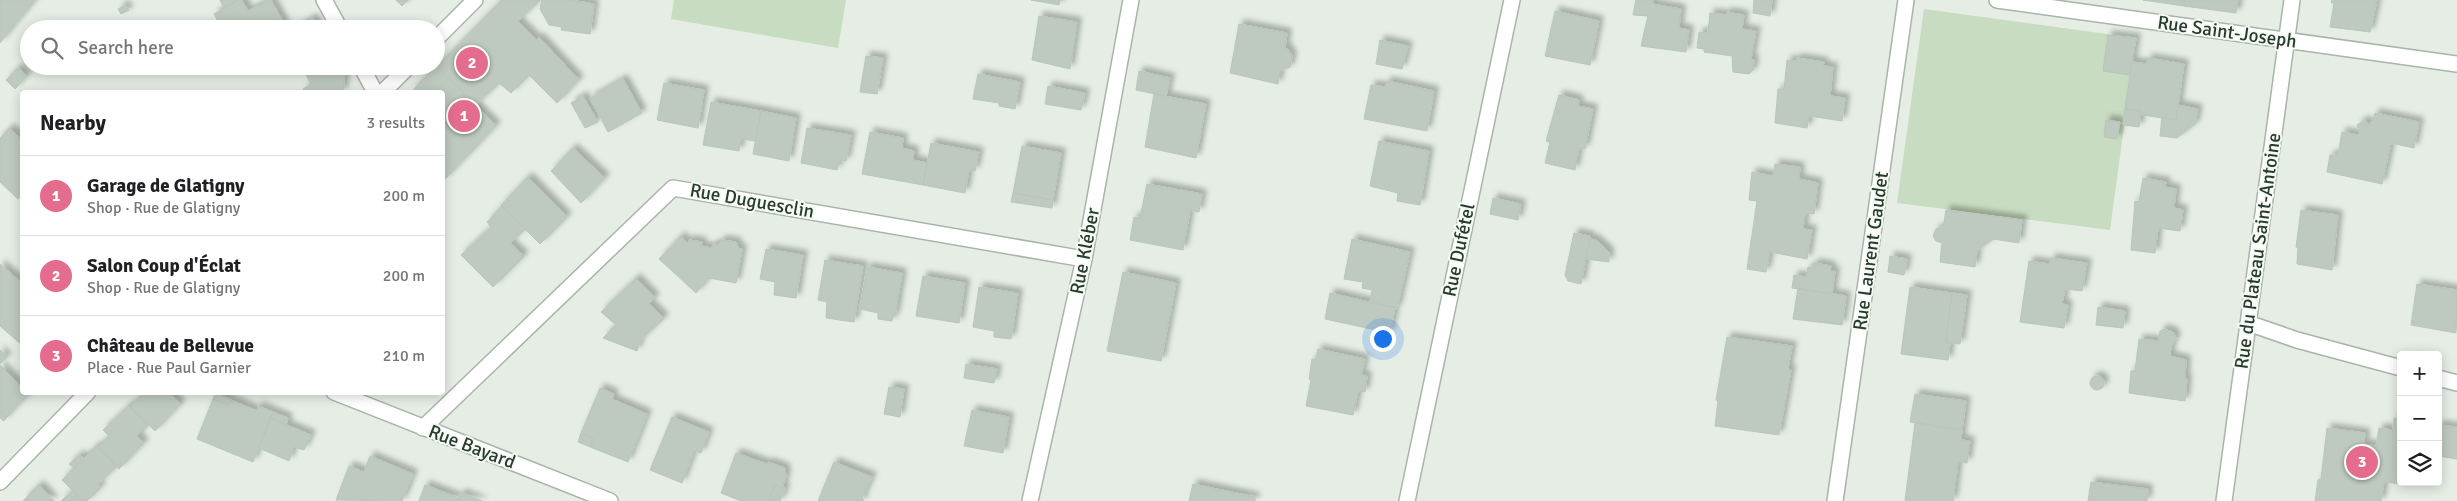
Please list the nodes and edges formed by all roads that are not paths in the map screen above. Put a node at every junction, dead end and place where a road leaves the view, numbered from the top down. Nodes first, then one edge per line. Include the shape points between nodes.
1 (324, 0) edge
2 (475, 0) edge
3 (1131, 0) edge
4 (1512, 0) edge
5 (1906, 0) edge
6 (1997, 0) edge
7 (2292, 0) edge
8 (335, 20) edge
9 (445, 30) edge
10 (2287, 40) junction
11 (2457, 64) edge
12 (366, 75) edge
13 (400, 75) edge
14 (374, 90) edge
15 (385, 90) edge
16 (1084, 258) junction
17 (2248, 323) junction
18 (2397, 367) edge
19 (2442, 379) edge
20 (2457, 383) edge
21 (85, 395) edge
22 (341, 395) edge
23 (423, 428) junction
24 (0, 482) edge
25 (610, 501) edge
26 (1030, 501) edge
27 (1407, 501) edge
28 (1836, 501) edge
29 (2224, 501) edge

1 - 8 street
2 - 9 street
3 - 16 street, Rue Kléber
4 - 27 street, Rue Dufétel
5 - 28 street, Rue Laurent Gaudet
6 - 10 street, Rue Saint-Joseph
7 - 10 street, Rue du Plateau Saint-Antoine
10 - 11 street, Rue Saint-Joseph
10 - 17 street, Rue du Plateau Saint-Antoine
12 - 14 street
13 - 15 street
16 - 23 street, Rue Duguesclin via 672,188
16 - 26 street, Rue Kléber
17 - 18 street
17 - 29 street, Rue du Plateau Saint-Antoine
19 - 20 street
21 - 24 street
22 - 23 street, Rue Bayard
23 - 25 street, Rue Bayard

